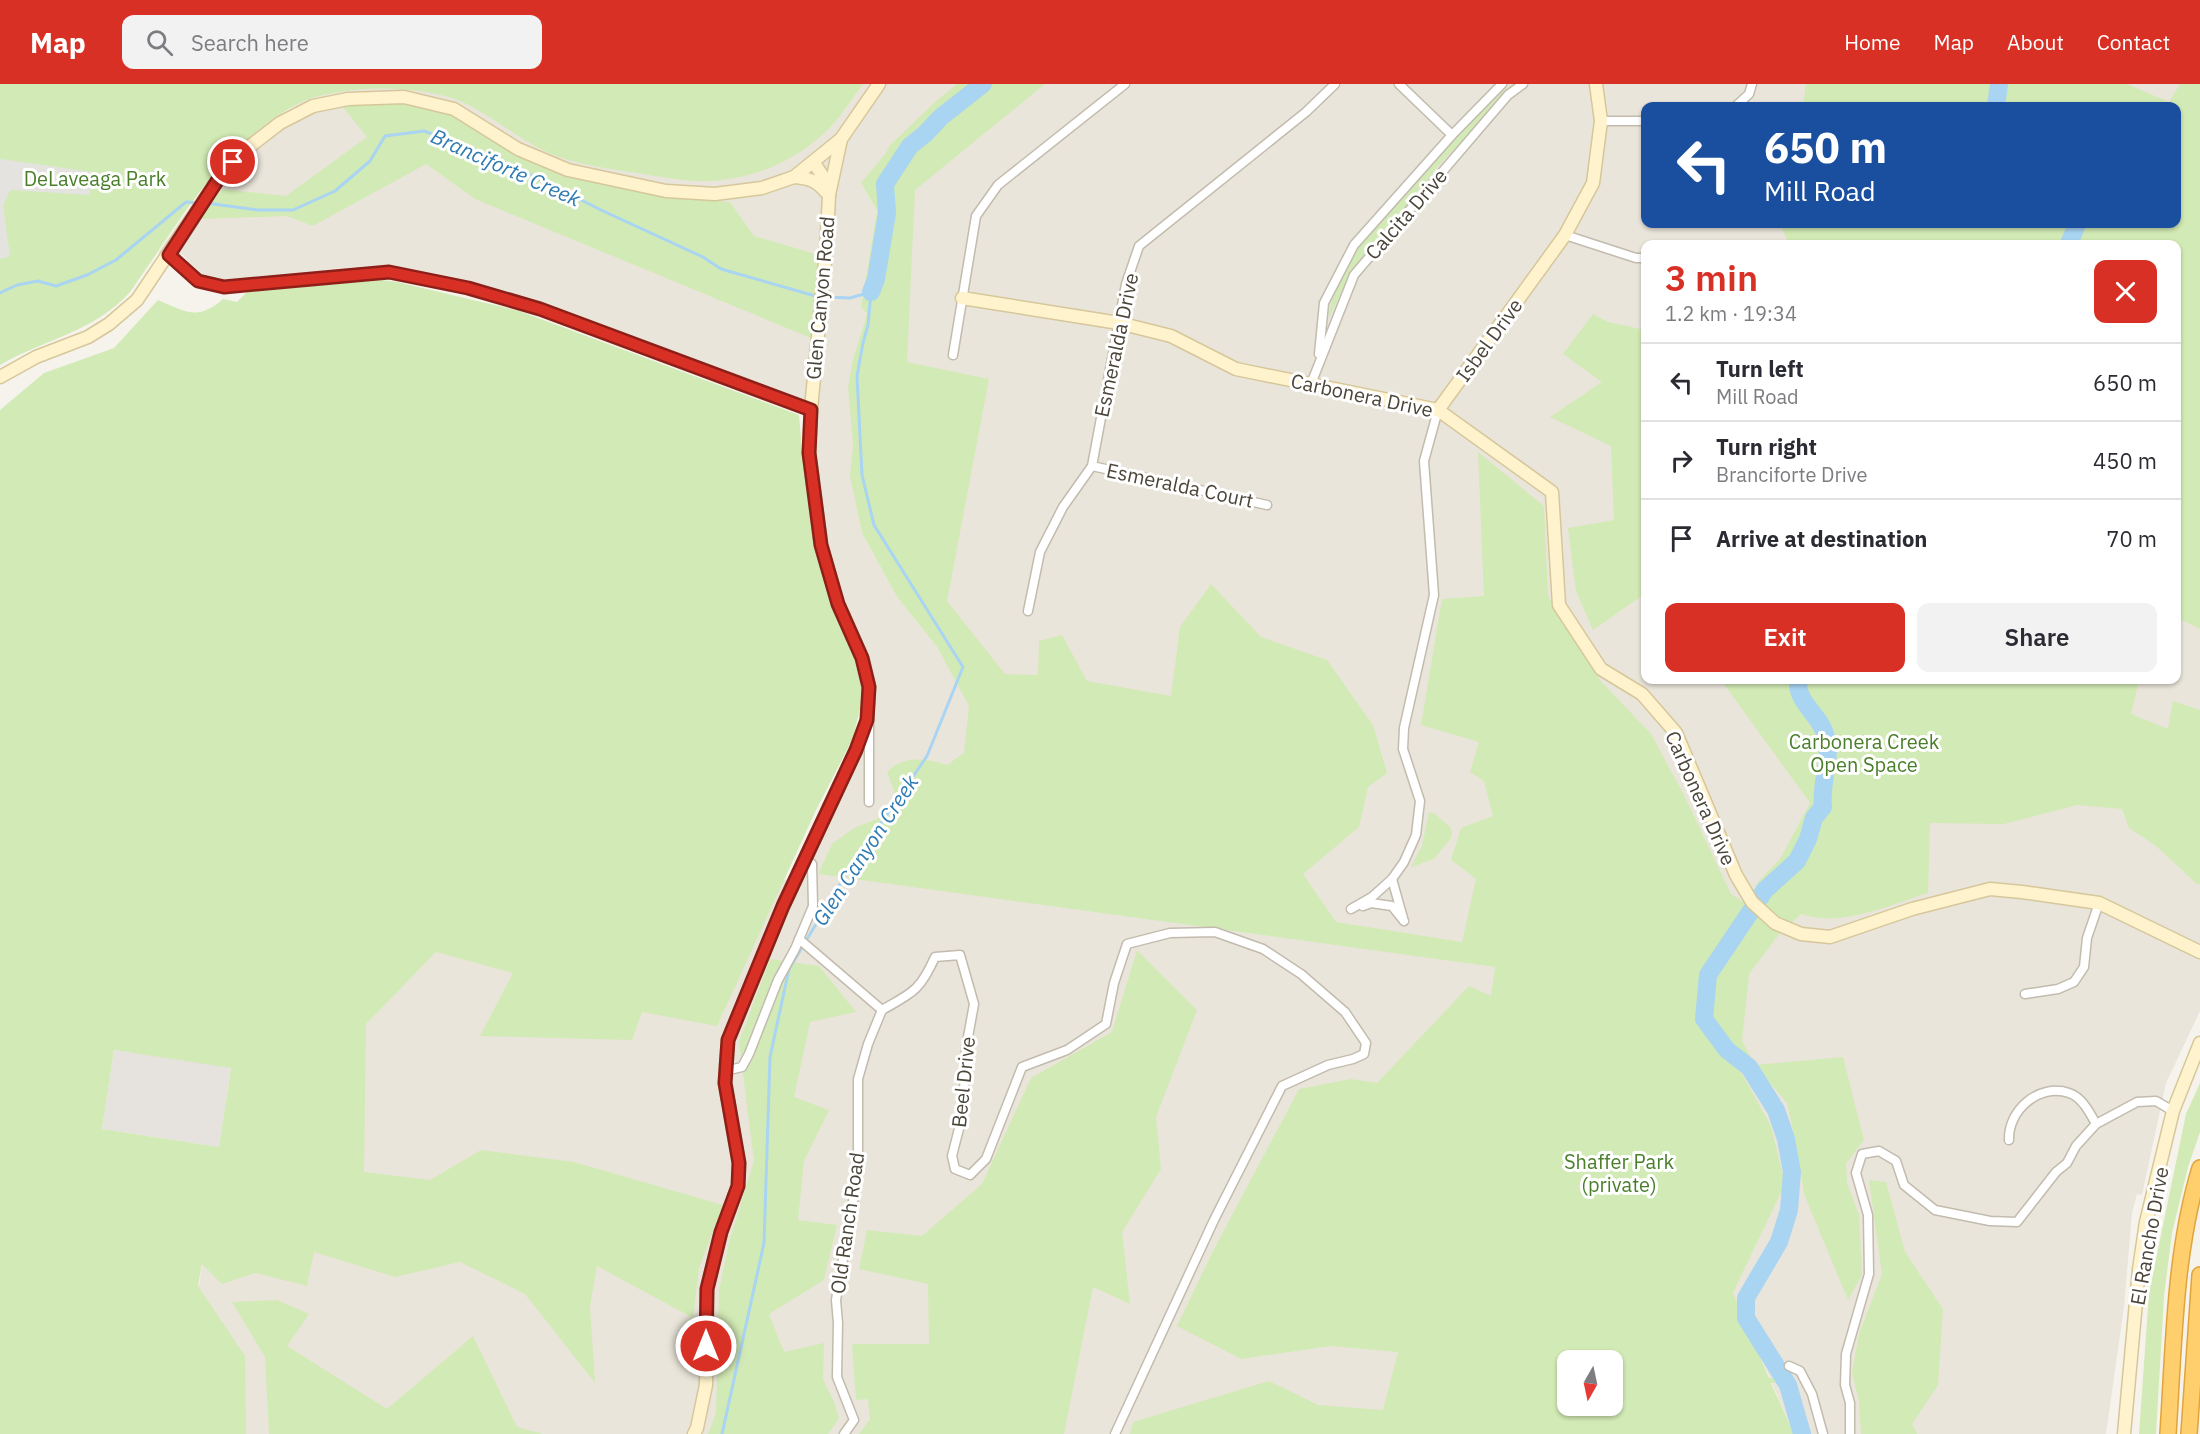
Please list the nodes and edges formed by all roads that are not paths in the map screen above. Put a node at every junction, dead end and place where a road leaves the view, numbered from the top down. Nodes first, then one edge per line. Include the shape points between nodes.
1 (879, 84) edge
2 (1125, 84) edge
3 (1335, 84) edge
4 (1399, 84) edge
5 (1502, 84) edge
6 (1523, 84) edge
7 (1596, 84) edge
8 (1752, 84) edge
9 (1740, 102) edge
10 (1601, 121) junction
11 (1641, 121) edge
12 (1452, 135) junction
13 (841, 139) junction
14 (814, 163) junction
15 (794, 177) junction
16 (829, 196) junction
17 (1565, 235) junction
18 (169, 255) junction
19 (1641, 258) edge
20 (962, 298) junction
21 (1119, 323) junction
22 (953, 355) dead end
23 (1318, 363) junction
24 (0, 377) edge
25 (1311, 384) junction
26 (811, 410) junction
27 (1438, 410) junction
28 (1092, 466) junction
29 (1268, 504) dead end
30 (1028, 611) dead end
31 (869, 687) junction
32 (869, 802) dead end
33 (805, 858) junction
34 (1392, 879) junction
35 (2099, 903) junction
36 (799, 939) junction
37 (2200, 952) edge
38 (2025, 994) dead end
39 (882, 1010) junction
40 (2200, 1043) edge
41 (725, 1071) junction
42 (2174, 1111) junction
43 (2096, 1125) junction
44 (2009, 1140) dead end
45 (2200, 1168) edge
46 (2200, 1275) edge
47 (1789, 1366) dead end
48 (694, 1434) edge
49 (844, 1434) edge
50 (1115, 1434) edge
51 (1822, 1434) edge
52 (1850, 1434) edge
53 (2124, 1434) edge
54 (2168, 1434) edge
55 (2189, 1434) edge

1 - 13 street
2 - 20 street via 998,185 976,216
3 - 21 street, Esmeralda Drive via 1306,112 1139,246 1126,284
4 - 12 street
5 - 12 street, Calcita Drive
6 - 23 street, Calcita Drive via 1508,95 1354,275
7 - 10 street, Isbel Drive
8 - 9 street
10 - 11 street
10 - 17 street, Isbel Drive via 1593,183
12 - 23 street, Calcita Drive via 1354,245 1324,303
13 - 14 street
13 - 16 street
14 - 15 street
14 - 16 street, Glen Canyon Road
15 - 16 street via 808,178
15 - 18 street via 762,188 715,194 666,190 568,170 518,149 454,109 404,97 348,99 313,106 280,123 245,150 221,175
16 - 26 street, Glen Canyon Road
17 - 19 street
17 - 27 street, Isbel Drive
18 - 24 street via 137,300 109,324
18 - 26 street via 198,281 224,287 389,272 468,288 540,309
20 - 21 street, Carbonera Drive
20 - 22 street
21 - 25 street, Carbonera Drive via 1171,336 1236,369
21 - 28 street, Esmeralda Drive
23 - 25 street, Calcita Drive
25 - 27 street, Carbonera Drive
26 - 31 street, Glen Canyon Road via 809,453 821,545
27 - 34 street, Isbel Drive via 1424,461 1434,595 1404,728 1403,749 1420,801 1416,835
27 - 35 street, Carbonera Drive via 1552,492 1559,605 1602,669 1642,694 1676,733 1736,875 1752,902 1775,923 1801,934 1830,937 1912,909 1990,889
28 - 29 street, Esmeralda Court
28 - 30 street, Esmeralda Drive via 1063,507 1040,552
31 - 32 street
31 - 33 street, Glen Canyon Road via 867,720 856,750
33 - 36 street via 812,864 813,906
33 - 41 street, Glen Canyon Road via 728,1040
34 - 34 street via 1372,897 1351,909 1371,903 1392,906 1404,921
35 - 37 street, Carbonera Drive
35 - 38 street via 2087,938 2084,967 2074,982
36 - 39 street
36 - 41 street via 742,1067
39 - 49 street, Old Ranch Road via 858,1079 858,1172 836,1300 837,1377 854,1420
39 - 50 street, Beel Drive via 915,991 935,957 960,955 974,1004 966,1048 963,1113 952,1156 955,1169 970,1174 986,1159 1022,1067 1067,1050 1106,1024 1127,944 1170,933 1215,932 1263,949 1301,974 1345,1012 1366,1043 1364,1054 1282,1086 1214,1220
40 - 42 street, El Rancho Drive
41 - 48 street, Glen Canyon Road via 739,1163 738,1186 721,1232 707,1289 706,1385
42 - 43 street via 2156,1101 2137,1102
42 - 53 street, El Rancho Drive via 2146,1222
43 - 44 street via 2084,1104 2071,1093 2045,1091 2031,1098 2015,1118
43 - 52 street via 2017,1222 1935,1210 1904,1185 1896,1161 1880,1151 1862,1154 1856,1173 1868,1215 1869,1274 1846,1353
45 - 54 highway via 2180,1263
46 - 55 highway
47 - 51 street via 1800,1371 1812,1394

